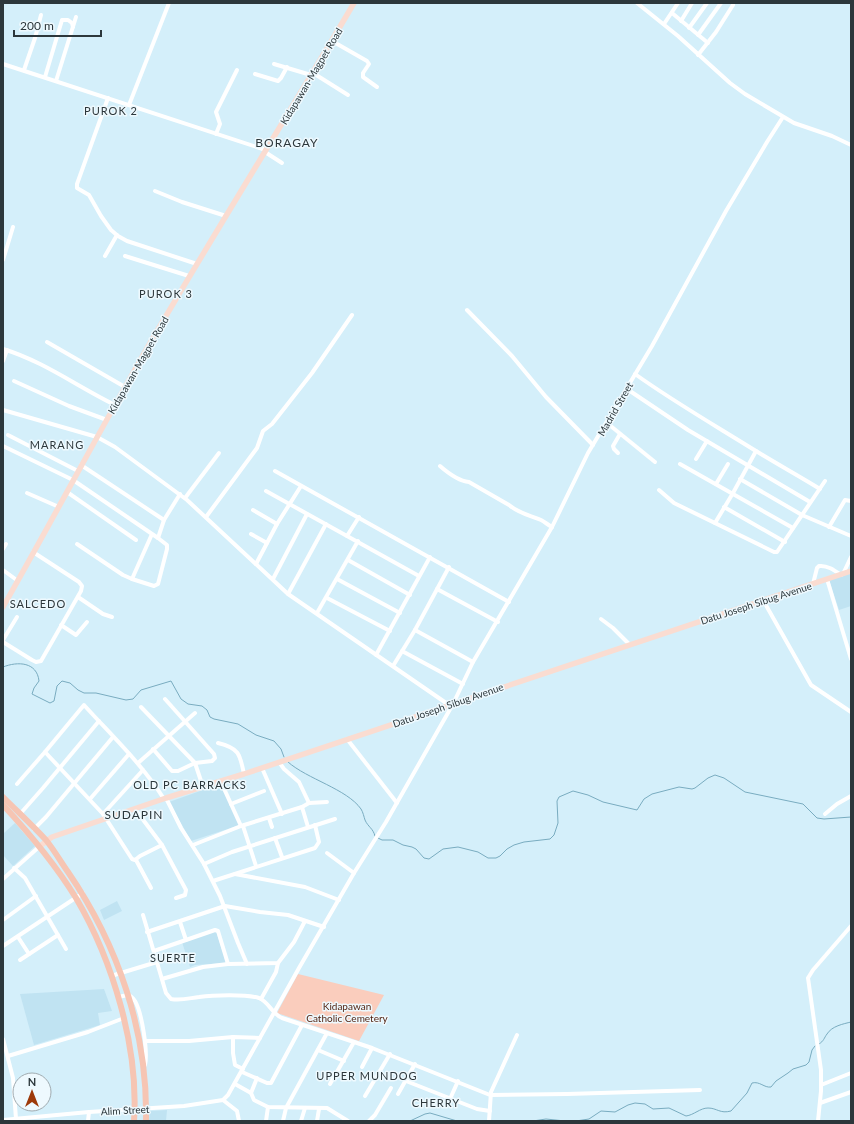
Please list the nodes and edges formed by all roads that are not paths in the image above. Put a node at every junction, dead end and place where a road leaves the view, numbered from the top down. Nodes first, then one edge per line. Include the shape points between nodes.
1 (169, 3) edge
2 (354, 3) edge
3 (637, 3) edge
4 (678, 3) edge
5 (692, 3) edge
6 (707, 3) edge
7 (721, 3) edge
8 (733, 3) edge
9 (672, 13) junction
10 (41, 15) dead end
11 (76, 17) dead end
12 (681, 21) junction
13 (664, 24) junction
14 (73, 27) junction
15 (689, 28) junction
16 (698, 35) junction
17 (332, 41) junction
18 (708, 43) junction
19 (698, 55) junction
20 (3, 64) edge
21 (274, 64) dead end
22 (287, 67) junction
23 (24, 70) junction
24 (237, 70) dead end
25 (255, 74) dead end
26 (312, 74) junction
27 (45, 77) junction
28 (56, 81) junction
29 (377, 87) dead end
30 (348, 95) dead end
31 (108, 98) junction
32 (129, 105) junction
33 (784, 117) junction
34 (216, 134) junction
35 (851, 145) edge
36 (265, 151) junction
37 (282, 163) dead end
38 (155, 191) dead end
39 (226, 216) junction
40 (13, 227) dead end
41 (117, 235) junction
42 (105, 256) dead end
43 (125, 256) dead end
44 (3, 260) edge
45 (197, 264) junction
46 (189, 276) junction
47 (467, 310) dead end
48 (352, 315) dead end
49 (47, 342) dead end
50 (5, 349) edge
51 (3, 361) edge
52 (635, 374) junction
53 (14, 381) dead end
54 (125, 387) junction
55 (627, 389) junction
56 (115, 406) junction
57 (3, 410) edge
58 (107, 420) junction
59 (607, 423) junction
60 (620, 434) junction
61 (8, 435) dead end
62 (97, 437) junction
63 (707, 441) junction
64 (593, 445) junction
65 (3, 446) edge
66 (756, 451) junction
67 (219, 453) dead end
68 (618, 453) dead end
69 (696, 459) dead end
70 (655, 462) dead end
71 (680, 464) dead end
72 (728, 464) dead end
73 (81, 465) junction
74 (748, 465) junction
75 (440, 466) dead end
76 (78, 471) junction
77 (275, 471) dead end
78 (740, 479) junction
79 (73, 480) junction
80 (825, 481) dead end
81 (716, 484) junction
82 (300, 486) junction
83 (820, 489) junction
84 (659, 490) dead end
85 (266, 491) dead end
86 (67, 492) junction
87 (27, 493) dead end
88 (733, 493) junction
89 (180, 494) junction
90 (185, 498) junction
91 (810, 502) junction
92 (851, 502) edge
93 (289, 504) junction
94 (59, 506) junction
95 (724, 507) junction
96 (253, 510) dead end
97 (307, 514) junction
98 (802, 515) junction
99 (206, 517) junction
100 (359, 517) junction
101 (164, 520) junction
102 (715, 523) junction
103 (277, 524) junction
104 (326, 524) junction
105 (829, 526) junction
106 (552, 527) junction
107 (793, 528) junction
108 (152, 534) junction
109 (251, 534) dead end
110 (348, 536) junction
111 (851, 536) edge
112 (158, 538) junction
113 (136, 540) dead end
114 (267, 542) junction
115 (358, 542) junction
116 (785, 542) junction
117 (6, 544) dead end
118 (77, 544) dead end
119 (3, 549) edge
120 (33, 552) junction
121 (430, 557) junction
122 (851, 557) edge
123 (348, 560) junction
124 (256, 564) junction
125 (449, 567) junction
126 (3, 570) edge
127 (851, 571) edge
128 (842, 574) junction
129 (419, 576) junction
130 (132, 579) junction
131 (273, 579) junction
132 (337, 579) junction
133 (827, 579) junction
134 (18, 580) junction
135 (813, 584) junction
136 (437, 589) junction
137 (288, 594) junction
138 (410, 595) junction
139 (78, 597) junction
140 (327, 598) junction
141 (763, 600) junction
142 (509, 602) junction
143 (3, 607) edge
144 (317, 613) junction
145 (400, 613) junction
146 (17, 617) dead end
147 (112, 618) dead end
148 (601, 619) dead end
149 (87, 622) dead end
150 (498, 622) junction
151 (61, 626) junction
152 (415, 630) junction
153 (390, 631) junction
154 (3, 641) edge
155 (629, 644) junction
156 (402, 651) junction
157 (376, 655) junction
158 (851, 659) edge
159 (474, 662) junction
160 (393, 666) junction
161 (463, 684) junction
162 (165, 699) dead end
163 (451, 705) junction
164 (141, 707) dead end
165 (851, 712) edge
166 (195, 713) dead end
167 (98, 721) junction
168 (184, 721) junction
169 (169, 735) junction
170 (113, 737) junction
171 (347, 739) junction
172 (218, 743) dead end
173 (153, 749) junction
174 (46, 752) junction
175 (129, 754) junction
176 (279, 762) junction
177 (138, 763) junction
178 (195, 764) junction
179 (60, 767) junction
180 (262, 768) junction
181 (143, 770) junction
182 (244, 774) junction
183 (221, 782) junction
184 (75, 783) junction
185 (17, 784) dead end
186 (203, 787) junction
187 (264, 790) dead end
188 (851, 796) edge
189 (3, 797) edge
190 (165, 799) junction
191 (90, 800) junction
192 (327, 802) dead end
193 (308, 803) junction
194 (231, 804) junction
195 (397, 804) junction
196 (3, 805) edge
197 (302, 807) junction
198 (136, 809) junction
199 (20, 814) junction
200 (282, 814) junction
201 (825, 814) dead end
202 (105, 817) junction
203 (269, 818) junction
204 (335, 819) dead end
205 (315, 825) junction
206 (242, 826) junction
207 (272, 827) dead end
208 (308, 827) junction
209 (34, 829) junction
210 (275, 838) junction
211 (46, 840) junction
212 (162, 845) junction
213 (192, 845) junction
214 (40, 846) junction
215 (250, 846) junction
216 (327, 853) dead end
217 (282, 857) junction
218 (136, 860) junction
219 (204, 864) junction
220 (256, 866) junction
221 (14, 868) junction
222 (354, 873) junction
223 (234, 874) junction
224 (3, 880) edge
225 (213, 881) junction
226 (151, 888) dead end
227 (83, 894) junction
228 (36, 896) junction
229 (76, 898) junction
230 (176, 898) dead end
231 (339, 900) junction
232 (224, 906) junction
233 (143, 915) dead end
234 (48, 916) junction
235 (3, 920) edge
236 (305, 921) junction
237 (180, 922) junction
238 (851, 926) edge
239 (324, 927) junction
240 (148, 932) junction
241 (58, 935) junction
242 (18, 937) junction
243 (186, 940) junction
244 (3, 946) edge
245 (66, 949) dead end
246 (154, 951) junction
247 (29, 954) junction
248 (20, 960) dead end
249 (157, 962) junction
250 (278, 963) junction
251 (228, 964) junction
252 (247, 964) junction
253 (120, 973) junction
254 (111, 976) junction
255 (162, 979) junction
256 (128, 994) junction
257 (118, 997) junction
258 (261, 999) junction
259 (275, 1014) junction
260 (124, 1018) junction
261 (302, 1025) junction
262 (327, 1033) junction
263 (517, 1035) dead end
264 (232, 1037) junction
265 (260, 1038) junction
266 (3, 1039) edge
267 (145, 1040) junction
268 (354, 1042) junction
269 (372, 1048) junction
270 (318, 1050) junction
271 (390, 1054) junction
272 (8, 1056) junction
273 (344, 1061) junction
274 (415, 1064) junction
275 (362, 1067) dead end
276 (143, 1070) junction
277 (243, 1071) junction
278 (851, 1073) edge
279 (257, 1078) junction
280 (406, 1081) junction
281 (458, 1082) junction
282 (235, 1084) junction
283 (330, 1084) dead end
284 (821, 1085) junction
285 (391, 1088) dead end
286 (700, 1090) dead end
287 (851, 1092) edge
288 (251, 1093) junction
289 (398, 1094) dead end
290 (490, 1094) junction
291 (365, 1096) dead end
292 (450, 1099) junction
293 (222, 1100) junction
294 (820, 1103) junction
295 (268, 1107) junction
296 (286, 1108) junction
297 (305, 1108) junction
298 (135, 1109) junction
299 (146, 1109) junction
300 (319, 1109) junction
301 (490, 1111) junction
302 (89, 1112) junction
303 (337, 1114) junction
304 (16, 1119) junction
305 (3, 1120) edge
306 (9, 1120) edge
307 (88, 1121) edge
308 (134, 1121) edge
309 (146, 1121) edge
310 (239, 1121) edge
311 (266, 1121) edge
312 (283, 1121) edge
313 (301, 1121) edge
314 (317, 1121) edge
315 (336, 1121) edge
316 (348, 1121) edge
317 (369, 1121) edge
318 (489, 1121) edge
319 (818, 1121) edge

1 - 32 street
2 - 17 main road, Kidapawan-Magpet Road
3 - 13 street
4 - 9 street
5 - 12 street
6 - 15 street
7 - 16 street
8 - 18 street
9 - 12 street
9 - 13 street
10 - 23 street
11 - 14 street
12 - 15 street
13 - 19 street
14 - 27 street via 68,20 62,20
14 - 28 street
15 - 16 street
16 - 18 street
17 - 26 main road, Kidapawan-Magpet Road
17 - 29 street via 368,61 363,77
18 - 19 street
19 - 33 street via 744,94
20 - 23 street
21 - 22 street
22 - 25 street via 278,81
22 - 26 street
23 - 27 street
24 - 34 street via 216,112 220,124
26 - 30 street
26 - 36 main road, Kidapawan-Magpet Road
27 - 28 street
28 - 31 street
31 - 32 street
31 - 41 street via 76,186 78,190 89,195 101,216
32 - 34 street
33 - 35 street
33 - 52 street, Madrid Street via 723,217
34 - 36 street
36 - 37 street
36 - 39 main road, Kidapawan-Magpet Road
38 - 39 street
39 - 45 main road, Kidapawan-Magpet Road
40 - 44 street
41 - 42 street
41 - 45 street via 127,241
43 - 46 street
45 - 46 main road, Kidapawan-Magpet Road
46 - 54 main road, Kidapawan-Magpet Road
47 - 64 street
48 - 99 street via 312,373 272,424 263,431 257,448
49 - 54 street
50 - 51 street
50 - 56 street via 40,364
52 - 55 street, Madrid Street
52 - 66 street
53 - 58 street
54 - 56 main road, Kidapawan-Magpet Road
55 - 59 street, Madrid Street
55 - 63 street
56 - 58 main road, Kidapawan-Magpet Road
57 - 62 street
58 - 62 main road, Kidapawan-Magpet Road
59 - 60 street
59 - 64 street, Madrid Street
60 - 68 street via 613,446
60 - 70 street
61 - 76 street
62 - 73 main road, Kidapawan-Magpet Road
62 - 89 street
63 - 69 street
63 - 74 street
64 - 106 street, Madrid Street
65 - 79 street
66 - 74 street
66 - 83 street
67 - 90 street
71 - 81 street
72 - 81 street
73 - 76 main road, Kidapawan-Magpet Road
73 - 101 street
74 - 78 street
74 - 91 street
75 - 106 street via 449,474
76 - 79 main road, Kidapawan-Magpet Road
77 - 82 street
78 - 88 street
78 - 98 street
79 - 86 main road, Kidapawan-Magpet Road
79 - 108 street
80 - 83 street
81 - 88 street
82 - 93 street
82 - 100 street
83 - 91 street
84 - 102 street via 674,503
85 - 93 street
86 - 94 main road, Kidapawan-Magpet Road
86 - 113 street
87 - 94 street
88 - 95 street
88 - 107 street
89 - 90 street
89 - 101 street
90 - 99 street
91 - 98 street
92 - 105 street via 845,500
93 - 97 street
93 - 103 street
94 - 120 main road, Kidapawan-Magpet Road
95 - 102 street
95 - 116 street
96 - 103 street
97 - 104 street
97 - 131 street
98 - 105 street
98 - 107 street
99 - 124 street
100 - 110 street
100 - 121 street
101 - 112 street
102 - 116 street via 774,552 779,551
103 - 114 street
104 - 110 street
104 - 137 street
105 - 111 street
106 - 142 street, Madrid Street
107 - 116 street
108 - 112 street
108 - 130 street
109 - 114 street
110 - 115 street
112 - 130 street via 167,547 158,584 150,586
114 - 124 street
115 - 123 street
115 - 129 street
117 - 119 street
118 - 130 street
120 - 134 main road, Kidapawan-Magpet Road
120 - 139 street via 80,584 82,588
121 - 125 street
121 - 129 street
122 - 128 street
123 - 132 street
123 - 138 street
124 - 131 street
125 - 136 street
125 - 142 street
126 - 134 street
127 - 128 main road, Datu Joseph Sibug Avenue
128 - 133 main road, Datu Joseph Sibug Avenue
128 - 135 street via 830,567 819,566
129 - 138 street
131 - 137 street
132 - 140 street
132 - 145 street
133 - 135 main road, Datu Joseph Sibug Avenue
133 - 158 street
134 - 143 main road, Kidapawan-Magpet Road
135 - 141 main road, Datu Joseph Sibug Avenue
136 - 150 street
136 - 152 street
137 - 144 street
138 - 145 street
139 - 147 street
139 - 151 street
140 - 144 street
140 - 153 street
141 - 155 main road, Datu Joseph Sibug Avenue
141 - 165 street via 811,685
142 - 150 street, Madrid Street
144 - 157 street
145 - 153 street
146 - 154 street
148 - 155 street
149 - 151 street via 76,635
150 - 159 street, Madrid Street
151 - 154 street via 42,660 38,662 29,659
152 - 156 street
152 - 159 street
153 - 157 street
155 - 163 main road, Datu Joseph Sibug Avenue
156 - 160 street
156 - 161 street
157 - 160 street
159 - 161 street, Madrid Street
160 - 163 street
161 - 163 street, Madrid Street
162 - 168 street
163 - 171 main road, Datu Joseph Sibug Avenue
163 - 195 street, Madrid Street
164 - 169 street
166 - 168 street
167 - 170 street
167 - 174 street via 84,705
167 - 179 street
168 - 169 street
168 - 178 street via 215,756 212,761
169 - 173 street
169 - 178 street
170 - 175 street
170 - 184 street
171 - 176 main road, Datu Joseph Sibug Avenue
171 - 195 street
172 - 182 street via 237,751
173 - 177 street
173 - 178 street via 172,771
174 - 179 street
174 - 185 street
175 - 177 street
175 - 191 street
176 - 180 main road, Datu Joseph Sibug Avenue
176 - 193 street via 299,782
177 - 181 street
178 - 186 street
179 - 184 street
179 - 199 street
180 - 182 main road, Datu Joseph Sibug Avenue
180 - 200 street
181 - 190 street
181 - 202 street
182 - 183 main road, Datu Joseph Sibug Avenue
183 - 186 main road, Datu Joseph Sibug Avenue
183 - 194 street
184 - 191 street
184 - 209 street
186 - 190 main road, Datu Joseph Sibug Avenue
187 - 194 street
188 - 201 street
189 - 199 highway
190 - 198 main road, Datu Joseph Sibug Avenue
190 - 213 street
191 - 202 street
192 - 193 street
193 - 197 street
194 - 206 street
195 - 222 street, Madrid Street
196 - 214 highway
197 - 200 street
197 - 208 street
198 - 202 main road, Datu Joseph Sibug Avenue
198 - 212 street
199 - 209 highway
200 - 203 street
202 - 211 main road, Datu Joseph Sibug Avenue
202 - 218 street via 132,859
203 - 206 street
203 - 207 street
204 - 205 street
205 - 208 street
205 - 217 street via 319,842 317,846
206 - 213 street
206 - 215 street
208 - 210 street
209 - 211 highway
210 - 215 street
210 - 217 street
211 - 214 main road
211 - 227 highway
212 - 218 street
212 - 230 street via 186,890 185,895
213 - 219 street
214 - 221 street
214 - 229 highway
215 - 219 street
215 - 220 street
216 - 222 street
217 - 220 street
218 - 226 street
219 - 225 street
220 - 223 street
221 - 224 street
221 - 228 street via 25,878
222 - 231 street, Madrid Street
223 - 225 street
223 - 231 street via 305,887
225 - 232 street
227 - 229 street
227 - 253 highway via 98,921
228 - 234 street
228 - 235 street
229 - 234 street
229 - 254 highway
231 - 239 street, Madrid Street
232 - 236 street via 288,915
232 - 237 street
232 - 252 street
233 - 240 street
234 - 241 street
234 - 242 street
236 - 239 street
236 - 250 street via 294,942
237 - 240 street
237 - 243 street
238 - 284 street via 812,970 808,978
239 - 259 street, Madrid Street
240 - 246 street
241 - 245 street
241 - 247 street
242 - 244 street
242 - 247 street
243 - 246 street
243 - 251 street via 218,931
246 - 249 street
247 - 248 street
249 - 253 street
249 - 255 street
250 - 252 street
250 - 258 street via 276,972
251 - 252 street
251 - 255 street via 198,967
253 - 254 street
253 - 256 highway
254 - 257 highway
255 - 258 street via 166,993 175,1000 213,996
256 - 257 street
256 - 267 street via 137,1005
256 - 276 highway via 138,1032
257 - 260 highway
258 - 259 street
259 - 261 street
259 - 265 street, Madrid Street
260 - 272 street via 88,1032
260 - 298 highway via 133,1071
261 - 262 street
261 - 279 street via 271,1083
262 - 268 street
262 - 270 street
263 - 290 street
264 - 265 street
264 - 267 street via 189,1041
264 - 277 street via 235,1065
265 - 277 street, Madrid Street
266 - 272 street
267 - 276 street via 146,1060
268 - 269 street
268 - 273 street
269 - 271 street
269 - 275 street
270 - 273 street
270 - 296 street
271 - 274 street
271 - 291 street
272 - 304 street via 13,1078
273 - 283 street
274 - 280 street
274 - 281 street
276 - 299 highway
277 - 279 street
277 - 282 street, Madrid Street
278 - 284 street
279 - 288 street
280 - 289 street
280 - 292 street
281 - 290 street
281 - 292 street
282 - 288 street
282 - 293 street, Madrid Street
284 - 294 street
285 - 317 street
286 - 290 street
287 - 294 street
288 - 295 street via 254,1100
290 - 301 street
292 - 301 street
293 - 299 street, Alim Street
293 - 310 street via 236,1109
294 - 319 street
295 - 296 street
295 - 311 street
296 - 297 street
296 - 312 street
297 - 300 street
297 - 313 street
298 - 299 street, Alim Street
298 - 302 street, Alim Street
298 - 308 highway
299 - 309 highway
300 - 303 street via 327,1108
300 - 314 street
301 - 318 street
302 - 304 street, Alim Street
302 - 307 street
303 - 315 street
303 - 316 street
304 - 306 street, Alim Street
305 - 306 street, Alim Street

